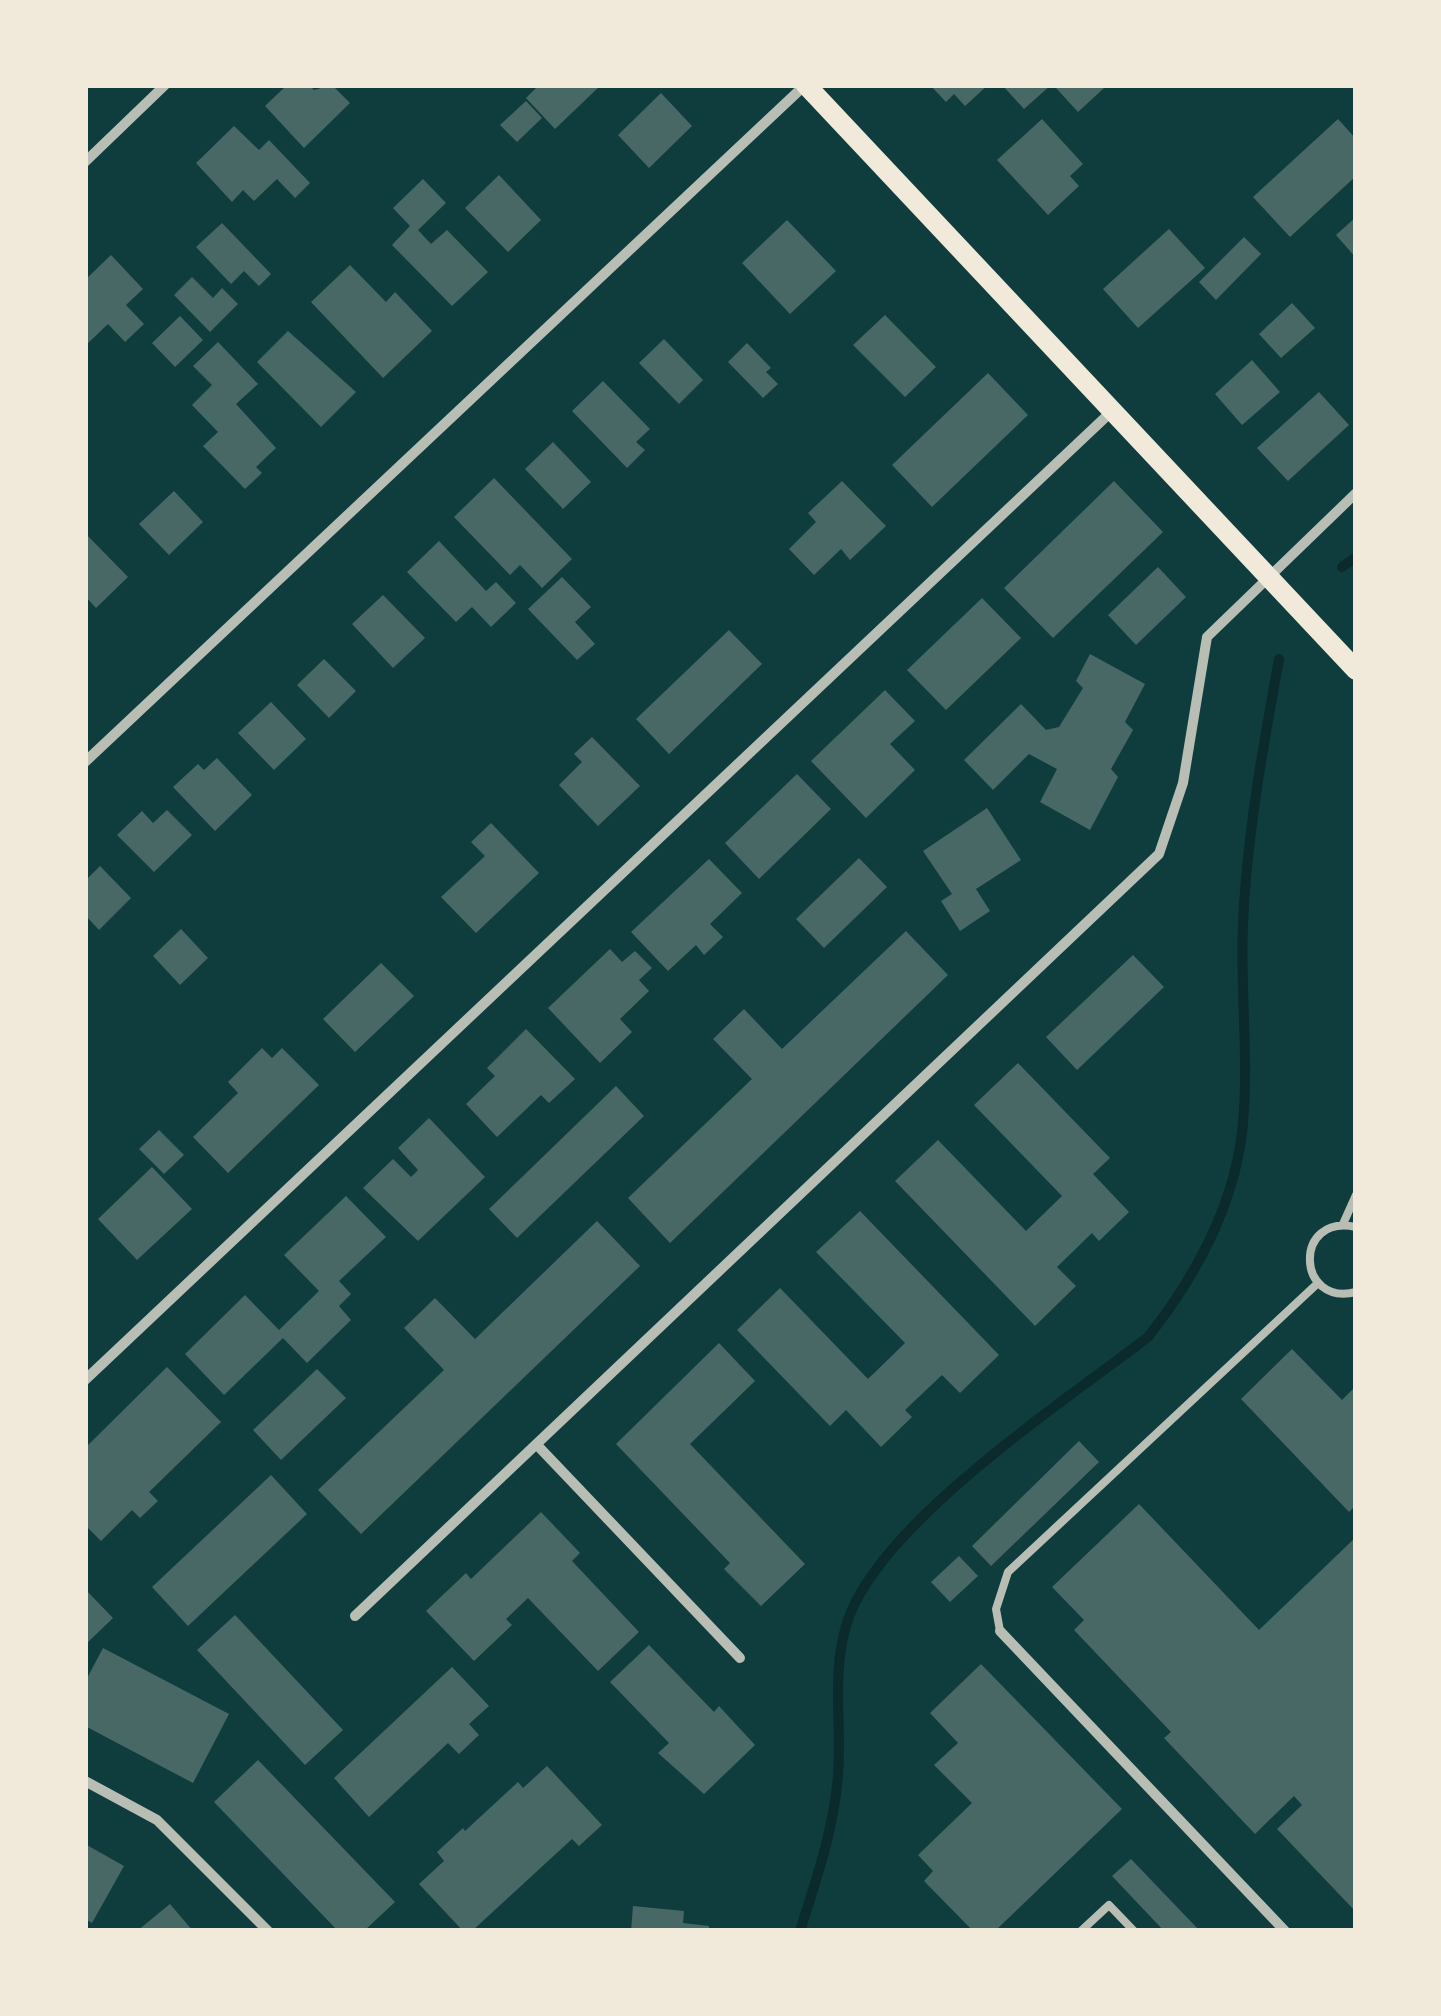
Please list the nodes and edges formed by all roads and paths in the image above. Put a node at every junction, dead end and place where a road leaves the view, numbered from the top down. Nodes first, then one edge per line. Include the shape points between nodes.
1 (165, 85) edge
2 (806, 85) edge
3 (85, 162) edge
4 (1113, 410) junction
5 (1356, 493) edge
6 (1268, 576) junction
7 (1356, 670) edge
8 (85, 762) edge
9 (1356, 1195) edge
10 (1342, 1224) junction
11 (1356, 1226) edge
12 (1318, 1283) junction
13 (1356, 1292) edge
14 (85, 1380) edge
15 (538, 1446) junction
16 (355, 1616) dead end
17 (1000, 1631) joint
18 (740, 1658) dead end
19 (85, 1781) edge
20 (268, 1931) edge
21 (1081, 1931) edge
22 (1134, 1931) edge
23 (1284, 1931) edge

1 - 3 street
2 - 4 main road
2 - 8 street
4 - 6 main road
4 - 14 street
5 - 6 street
6 - 7 main road
6 - 15 street via 1207,636 1182,783 1159,854
9 - 10 lane
10 - 11 lane
10 - 12 lane via 1322,1232 1310,1251
12 - 13 lane via 1338,1294
12 - 17 lane via 1008,1572 996,1609
15 - 16 street
15 - 18 street
17 - 23 street
19 - 20 street via 157,1820
21 - 22 lane via 1109,1905

